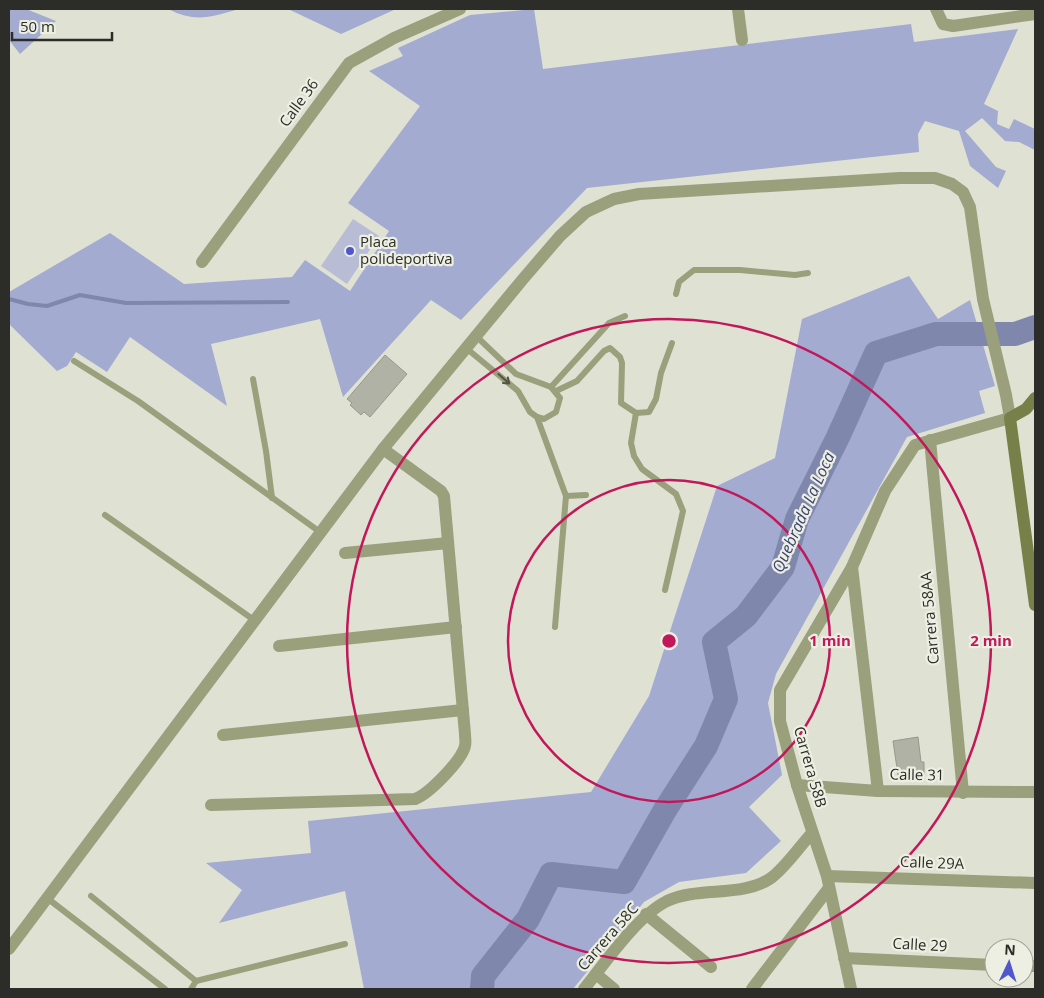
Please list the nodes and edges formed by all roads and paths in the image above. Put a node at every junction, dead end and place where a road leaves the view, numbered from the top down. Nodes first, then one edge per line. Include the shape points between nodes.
1 (460, 9) edge
2 (738, 9) edge
3 (936, 11) edge
4 (1035, 14) edge
5 (742, 40) dead end
6 (202, 262) dead end
7 (808, 273) dead end
8 (676, 294) dead end
9 (625, 316) dead end
10 (476, 336) junction
11 (672, 343) dead end
12 (466, 348) junction
13 (74, 361) dead end
14 (253, 379) dead end
15 (553, 389) junction
16 (1035, 398) edge
17 (636, 413) junction
18 (537, 417) junction
19 (1010, 418) junction
20 (930, 440) junction
21 (383, 449) junction
22 (586, 495) dead end
23 (566, 496) junction
24 (272, 498) junction
25 (105, 515) dead end
26 (320, 532) junction
27 (448, 543) junction
28 (345, 553) dead end
29 (852, 567) junction
30 (1034, 587) edge
31 (665, 590) dead end
32 (1035, 605) edge
33 (254, 620) junction
34 (456, 627) junction
35 (555, 627) dead end
36 (279, 646) dead end
37 (463, 710) junction
38 (223, 735) dead end
39 (797, 785) junction
40 (878, 791) junction
41 (1035, 792) edge
42 (963, 793) junction
43 (211, 806) dead end
44 (812, 833) junction
45 (828, 882) junction
46 (1035, 883) edge
47 (91, 896) dead end
48 (47, 898) junction
49 (646, 914) junction
50 (345, 944) dead end
51 (9, 949) edge
52 (844, 958) junction
53 (984, 965) edge
54 (711, 967) dead end
55 (596, 974) junction
56 (196, 981) junction
57 (165, 989) edge
58 (192, 989) edge
59 (584, 989) edge
60 (614, 989) edge
61 (752, 989) edge
62 (851, 989) edge

1 - 6 street, Calle 36 via 394,38 348,63
2 - 5 street
3 - 4 street via 943,24 953,26
7 - 8 lane via 694,270 679,282
9 - 15 lane via 610,322
10 - 12 street
10 - 15 lane via 516,374
10 - 19 street via 560,236 586,212 614,199 638,194 935,178 963,192 970,207 983,299
11 - 17 lane via 653,406 649,412
12 -> 18 lane via 518,391 530,412
12 - 21 street
13 - 24 lane via 138,401
14 - 24 lane
15 - 17 lane via 577,381 610,348 622,363 621,403
15 - 18 lane via 560,398 560,406 544,419
16 - 19 street via 1026,409
17 - 31 lane via 631,443 634,456 642,468 676,494 683,512
18 - 23 lane
19 - 20 street, Carrera 58B
19 - 30 street
20 - 29 street, Carrera 58B via 915,444 884,491
20 - 42 street, Carrera 58AA
21 - 26 street
21 - 27 street via 441,491
22 - 23 lane
23 - 35 lane
24 - 26 lane
25 - 33 lane
26 - 33 street
27 - 28 street
27 - 34 street
29 - 39 street, Carrera 58B via 780,690 780,721
29 - 40 street, Carrera 58B
30 - 32 street
33 - 48 street
34 - 36 street
34 - 37 street
37 - 38 street
37 - 43 street via 465,745 462,752 424,796 415,799
39 - 40 street, Calle 31
39 - 44 street, Carrera 58B
40 - 42 street, Calle 31
41 - 42 street, Calle 31
44 - 45 street, Carrera 58B
44 - 49 street, Carrera 58C via 771,878 748,887 699,892 668,901
45 - 46 street, Calle 29A
45 - 52 street, Carrera 58B
45 - 61 street
47 - 56 lane
48 - 51 street
48 - 57 lane
49 - 54 street
49 - 55 street, Carrera 58C
50 - 56 lane
52 - 53 street, Calle 29
52 - 62 street, Carrera 58B
55 - 59 street, Carrera 58C
55 - 60 street
56 - 58 lane

